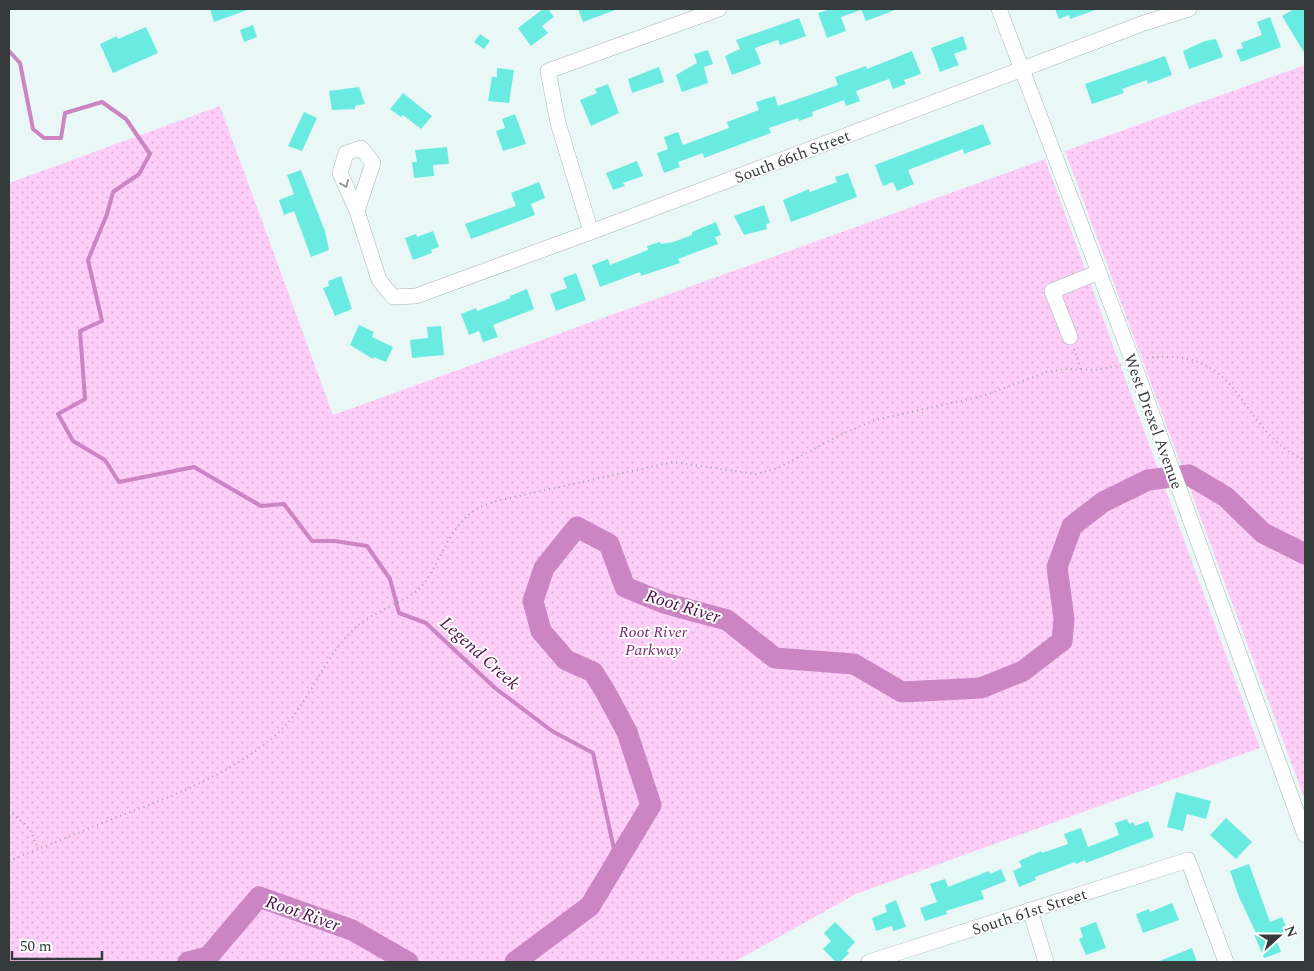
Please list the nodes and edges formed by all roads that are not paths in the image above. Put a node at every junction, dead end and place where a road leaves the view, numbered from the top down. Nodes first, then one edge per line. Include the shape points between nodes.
1 (719, 9) edge
2 (999, 9) edge
3 (1189, 9) edge
4 (1141, 16) edge
5 (1022, 70) junction
6 (356, 211) dead end
7 (591, 232) junction
8 (1099, 272) junction
9 (1070, 337) road end
10 (1305, 835) edge
11 (1030, 910) junction
12 (869, 962) edge
13 (1046, 962) edge
14 (1226, 962) edge

1 - 7 street via 548,71 558,123
2 - 5 street, West Drexel Avenue
3 - 4 street, South 66th Street
4 - 5 street, South 66th Street
5 - 7 street, South 66th Street
5 - 8 street, West Drexel Avenue
6 - 7 street, South 66th Street via 379,280 393,297 424,293
8 - 9 street via 1052,291
8 - 10 street, West Drexel Avenue
11 - 12 street, South 61st Street
11 - 13 street
11 - 14 street, South 61st Street via 1188,860

